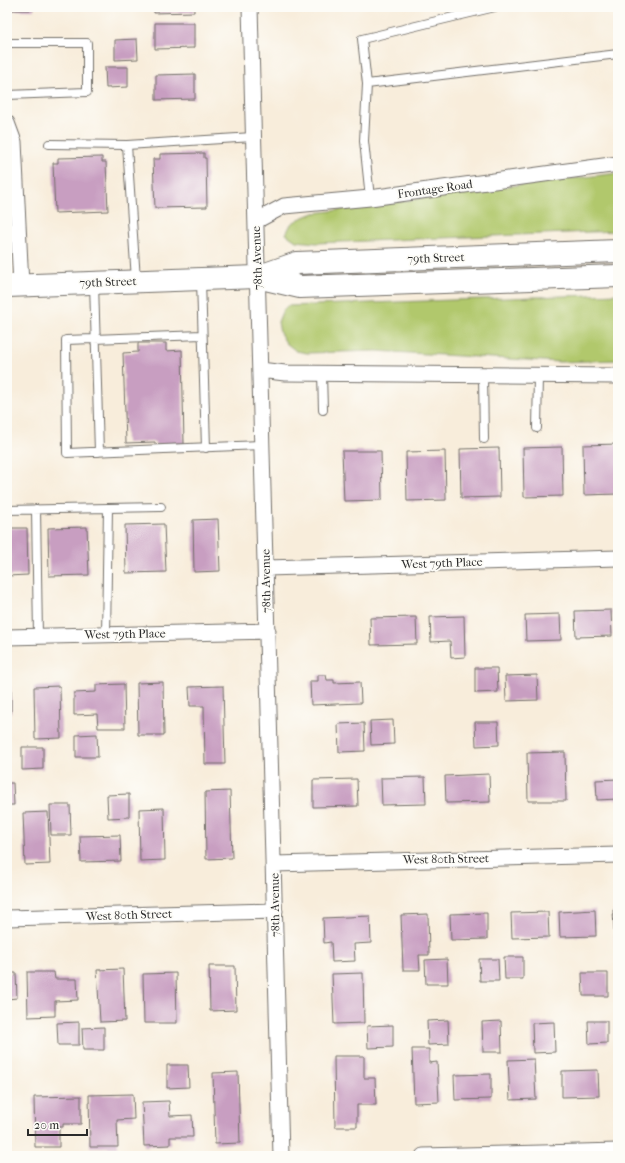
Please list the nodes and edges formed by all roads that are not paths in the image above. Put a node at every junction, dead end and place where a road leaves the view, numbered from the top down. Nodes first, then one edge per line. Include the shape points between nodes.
1 (250, 7) edge
2 (496, 7) edge
3 (7, 43) edge
4 (618, 54) edge
5 (367, 84) junction
6 (7, 95) edge
7 (7, 123) edge
8 (253, 137) junction
9 (49, 144) dead end
10 (127, 145) junction
11 (618, 164) edge
12 (370, 198) junction
13 (256, 221) junction
14 (618, 251) edge
15 (618, 276) edge
16 (257, 277) junction
17 (201, 279) junction
18 (136, 280) junction
19 (94, 282) junction
20 (14, 286) edge
21 (202, 335) junction
22 (96, 338) junction
23 (260, 370) junction
24 (322, 373) junction
25 (483, 375) junction
26 (538, 376) junction
27 (618, 376) edge
28 (323, 410) dead end
29 (537, 428) dead end
30 (484, 439) dead end
31 (262, 445) junction
32 (206, 448) junction
33 (99, 452) junction
34 (161, 507) dead end
35 (108, 508) junction
36 (36, 509) junction
37 (7, 510) edge
38 (618, 558) edge
39 (266, 568) junction
40 (268, 631) junction
41 (106, 634) junction
42 (38, 636) junction
43 (7, 637) edge
44 (618, 855) edge
45 (274, 864) junction
46 (275, 911) junction
47 (7, 918) edge
48 (618, 1151) edge
49 (281, 1156) edge
50 (423, 1156) edge

1 - 8 street, 78th Avenue
2 - 5 lane via 362,39
3 - 6 lane via 88,43 87,92
4 - 5 lane
5 - 12 lane via 364,141
7 - 20 street via 14,142
8 - 10 lane
8 - 13 street, 78th Avenue
9 - 10 lane
10 - 18 lane
11 - 12 street, Frontage Road
12 - 13 street, Frontage Road via 284,206
13 - 16 street, 78th Avenue
14 - 16 main road, 79th Street via 297,263
15 - 16 main road, 79th Street via 300,287
16 - 17 main road, 79th Street
16 - 23 street, 78th Avenue
17 - 18 main road, 79th Street
17 - 21 lane
18 - 19 main road, 79th Street
19 - 20 main road, 79th Street
19 - 22 lane
21 - 22 lane
21 - 32 lane
22 - 33 lane
22 - 33 lane via 66,340 67,453
23 - 24 street
23 - 31 street, 78th Avenue
24 - 25 street
24 - 28 lane
25 - 26 street
25 - 30 lane
26 - 27 street
26 - 29 lane
31 - 32 lane
31 - 39 street, 78th Avenue
32 - 33 lane
34 - 35 lane
35 - 36 lane
35 - 41 lane
36 - 37 lane
36 - 42 lane
38 - 39 street, West 79th Place
39 - 40 street, 78th Avenue
40 - 41 street, West 79th Place
40 - 45 street, 78th Avenue
41 - 42 street, West 79th Place
42 - 43 street, West 79th Place
44 - 45 street, West 80th Street
45 - 46 street, 78th Avenue
46 - 47 street, West 80th Street
46 - 49 street, 78th Avenue
48 - 50 street

